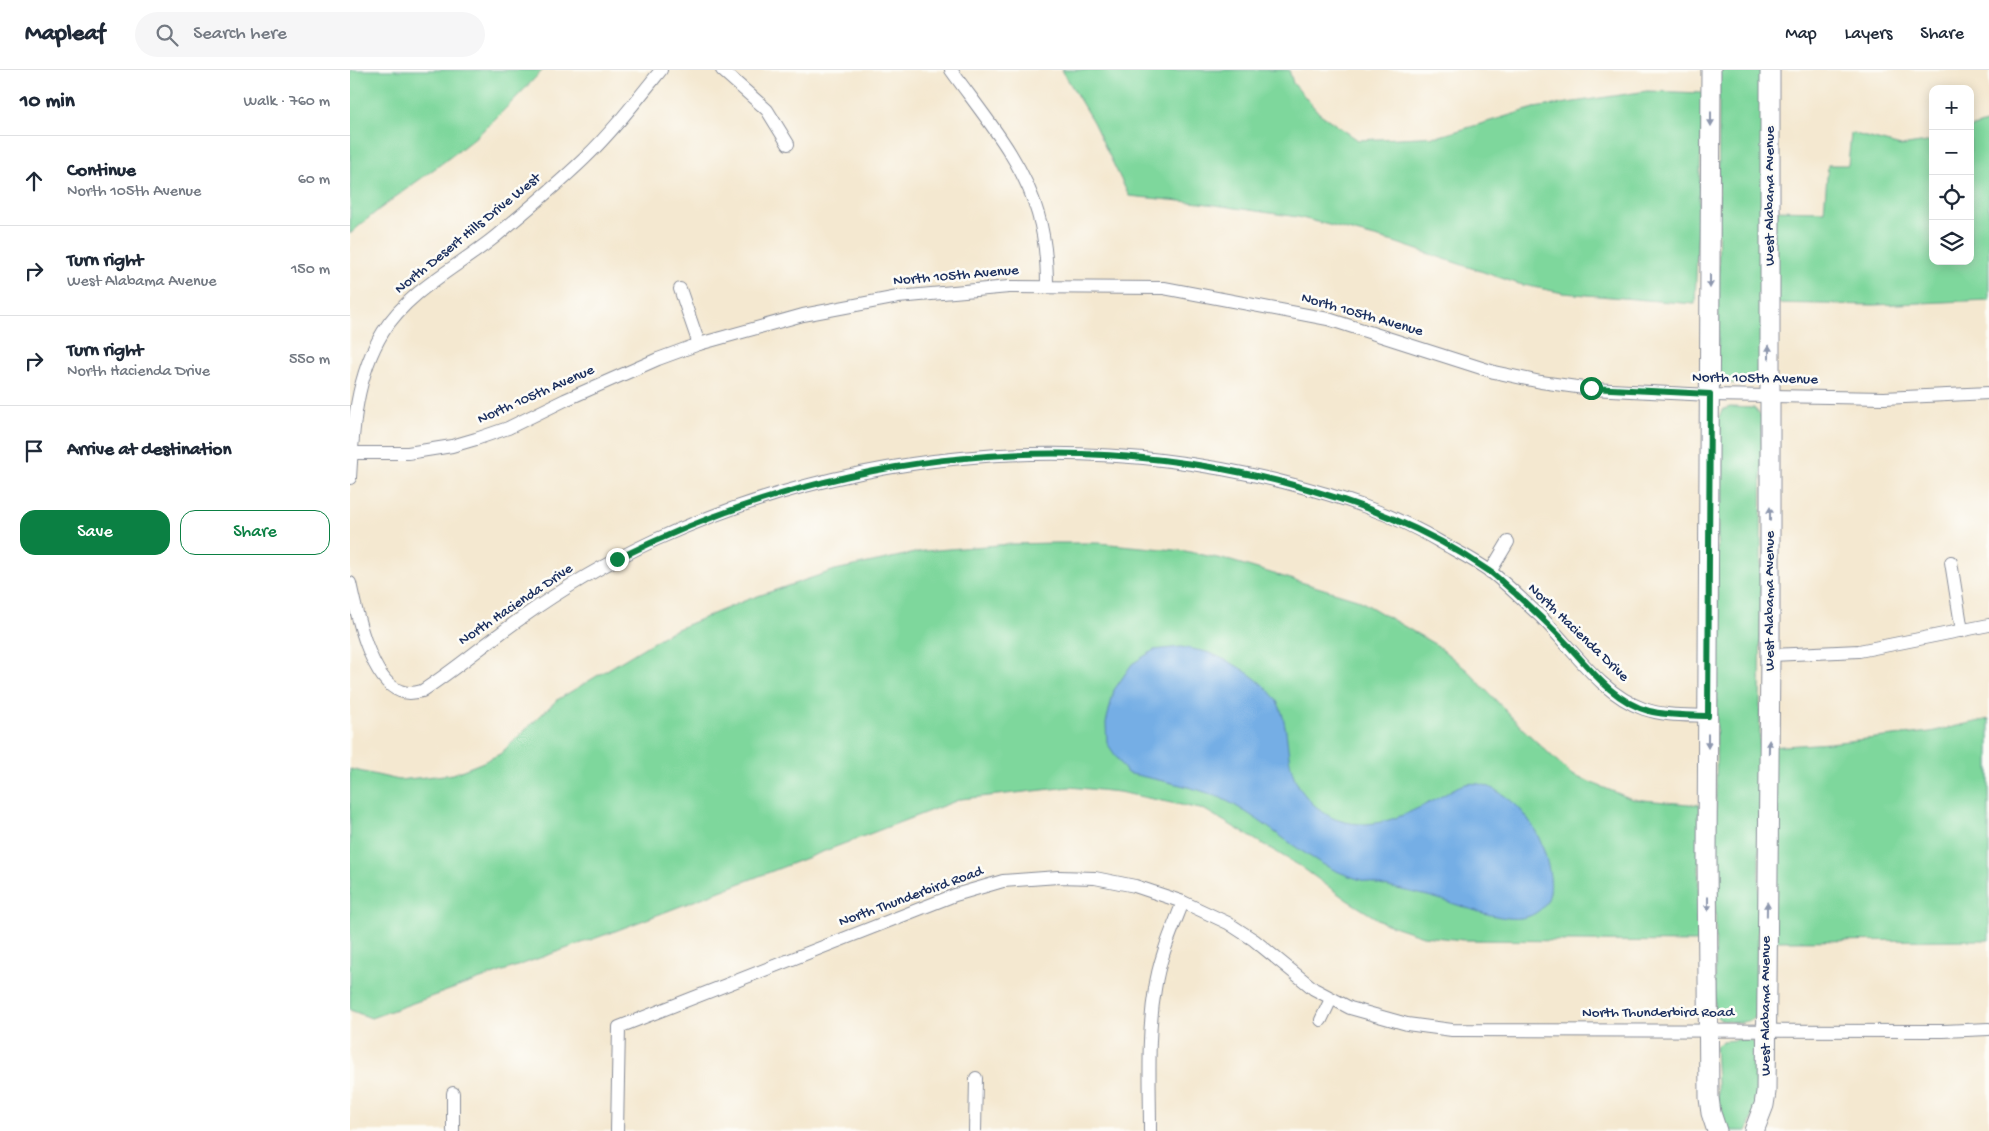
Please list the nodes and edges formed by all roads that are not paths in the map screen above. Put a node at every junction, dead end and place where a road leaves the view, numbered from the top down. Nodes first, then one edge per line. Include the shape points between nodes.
1 (661, 70) edge
2 (722, 70) edge
3 (951, 70) edge
4 (1711, 70) edge
5 (1770, 70) edge
6 (788, 144) dead end
7 (1047, 286) junction
8 (680, 289) dead end
9 (700, 344) junction
10 (1989, 393) edge
11 (1710, 394) junction
12 (1769, 395) junction
13 (351, 453) edge
14 (350, 478) edge
15 (1508, 542) dead end
16 (1951, 562) dead end
17 (1490, 572) junction
18 (350, 583) edge
19 (1989, 625) edge
20 (1962, 631) junction
21 (1770, 655) junction
22 (1708, 716) junction
23 (1183, 902) junction
24 (1332, 999) junction
25 (1320, 1020) dead end
26 (1989, 1029) edge
27 (1708, 1030) junction
28 (1765, 1030) junction
29 (976, 1078) dead end
30 (453, 1092) dead end
31 (453, 1131) edge
32 (617, 1131) edge
33 (975, 1131) edge
34 (1150, 1131) edge
35 (1717, 1131) edge
36 (1754, 1131) edge

1 - 13 street, North Desert Hills Drive West via 585,158 481,248 397,313 372,353 362,380
2 - 6 street via 767,110
3 - 7 street via 998,136 1032,196 1044,234
4 -> 11 street
12 -> 5 street, West Alabama Avenue
7 - 9 street, North 105th Avenue via 968,289 863,303 803,314
7 - 11 street, North 105th Avenue via 1164,288 1328,319 1494,372 1541,382
8 - 9 street
9 - 13 street, North 105th Avenue via 617,376 508,428 476,439 408,452
10 - 12 street, North 105th Avenue via 1884,398
11 - 12 street, North 105th Avenue
11 - 22 street
21 -> 12 street, West Alabama Avenue
13 - 14 street
15 - 17 street
16 - 20 street
17 - 18 street, North Hacienda Drive via 1410,526 1322,492 1258,476 1171,461 1053,452 974,456 852,474 780,493 694,524 617,559 550,598 430,686 410,694 400,692 384,681 362,629
17 - 22 street, North Hacienda Drive via 1620,697 1648,711
19 - 20 street
20 - 21 street via 1859,651
28 -> 21 street, West Alabama Avenue
22 -> 27 street
23 - 24 street, North Thunderbird Road via 1228,923 1254,940 1314,990
23 - 32 street, North Thunderbird Road via 1135,886 1095,878 1003,881 955,895 619,1027
23 - 34 street via 1169,936 1155,988 1150,1042
24 - 25 street
24 - 27 street, North Thunderbird Road via 1378,1017 1452,1030
26 - 28 street, North Thunderbird Road
27 - 28 street, North Thunderbird Road
27 - 35 street via 1709,1098
28 - 36 street, West Alabama Avenue via 1766,1092
29 - 33 street
30 - 31 street

